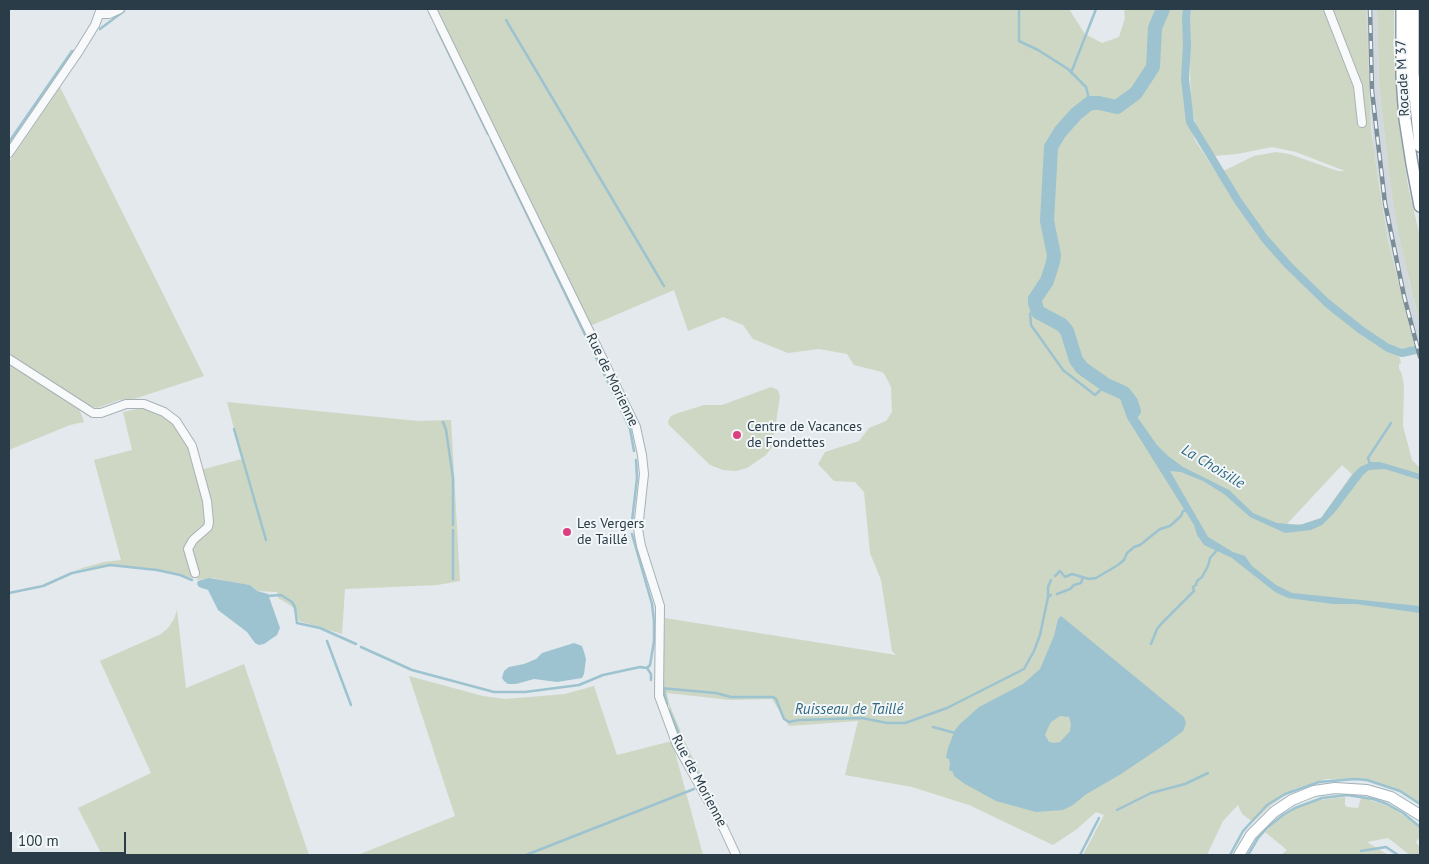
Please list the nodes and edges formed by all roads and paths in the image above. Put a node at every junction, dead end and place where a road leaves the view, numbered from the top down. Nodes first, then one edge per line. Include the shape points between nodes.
1 (120, 9) edge
2 (432, 9) edge
3 (1328, 9) edge
4 (1402, 9) edge
5 (1413, 9) edge
6 (100, 12) edge
7 (1362, 123) dead end
8 (1420, 146) edge
9 (9, 153) edge
10 (1420, 206) edge
11 (9, 359) edge
12 (195, 573) dead end
13 (1420, 815) edge
14 (736, 855) edge
15 (1239, 855) edge

1 - 6 street via 109,14
2 - 14 street, Rue de Morienne via 636,426 644,474 638,529 660,606 659,696 678,745
3 - 7 street via 1358,86
4 - 10 highway, Rocade M 37 via 1405,118
5 - 8 highway, Rocade M 37 via 1413,73
6 - 9 street via 79,51
11 - 12 street via 93,413 126,404 144,404 164,412 176,422 192,446 207,501 208,527 188,549
13 - 15 main road via 1392,797 1367,790 1335,788 1314,791 1274,812 1251,835

